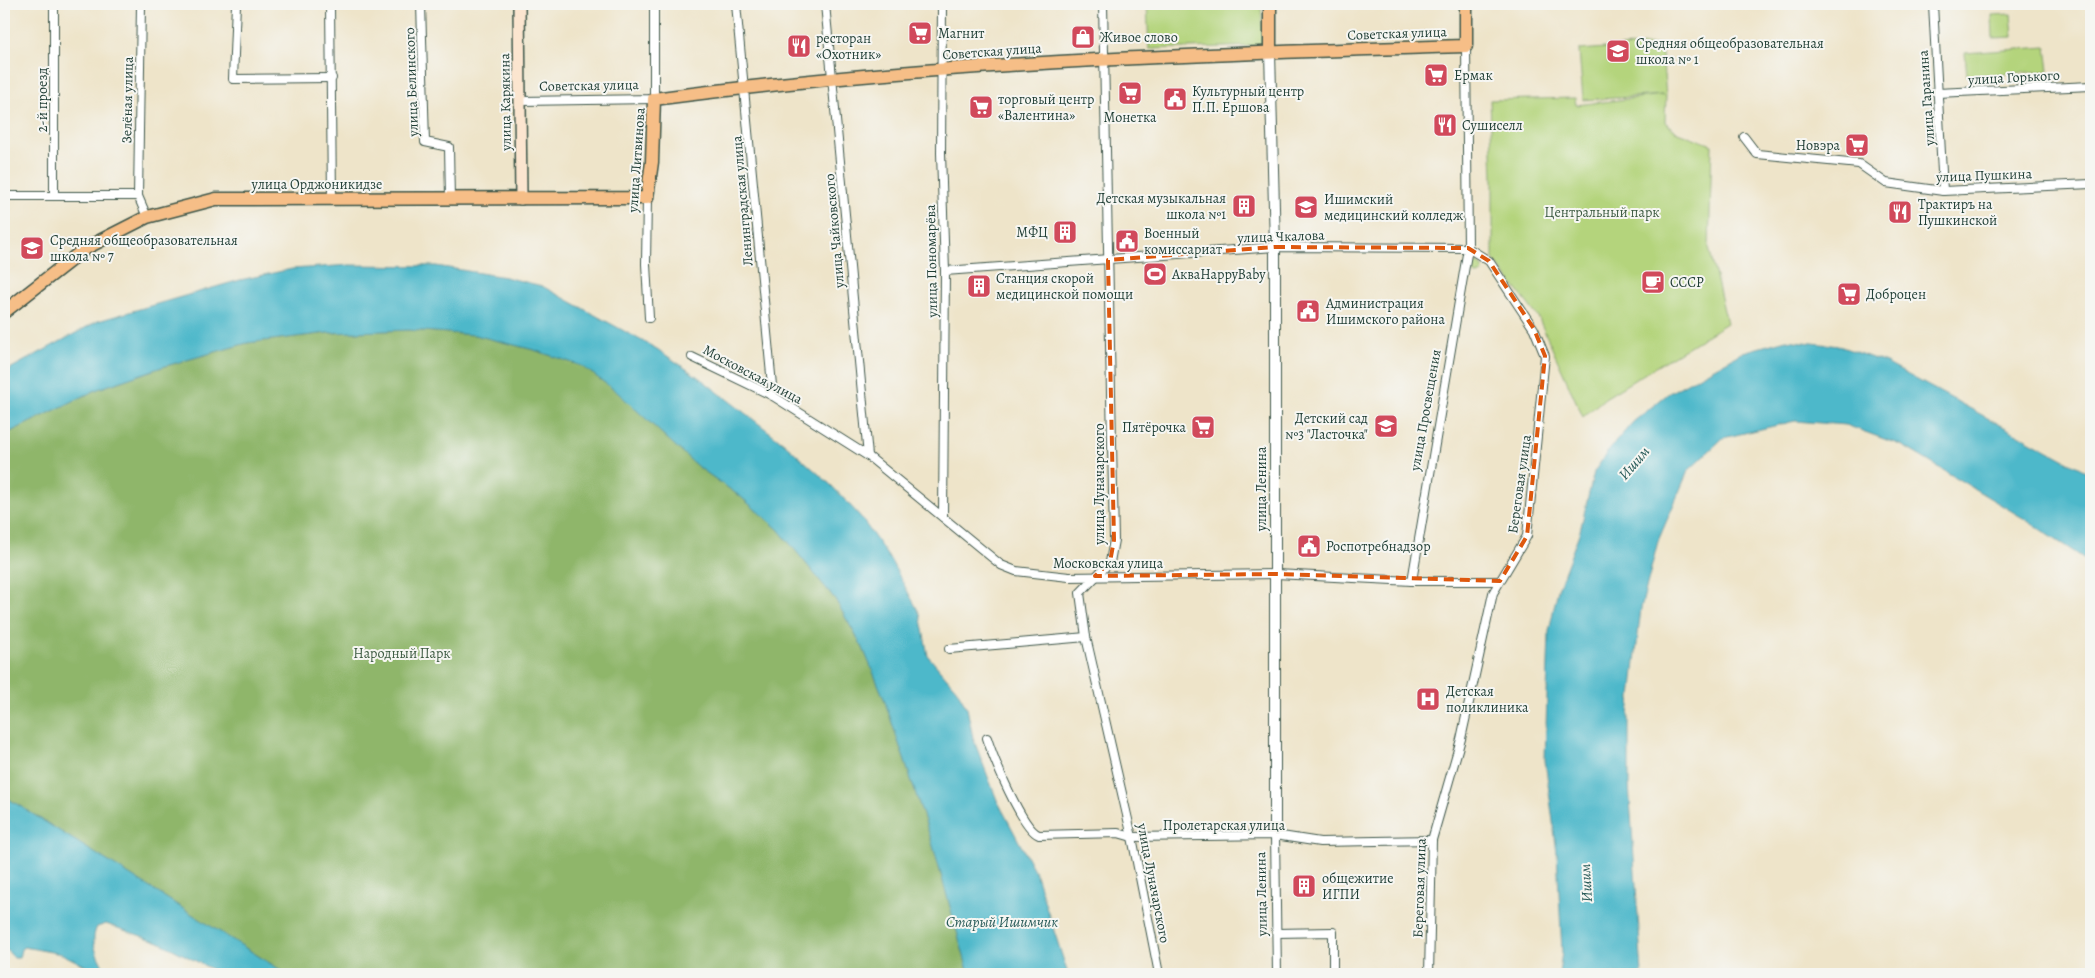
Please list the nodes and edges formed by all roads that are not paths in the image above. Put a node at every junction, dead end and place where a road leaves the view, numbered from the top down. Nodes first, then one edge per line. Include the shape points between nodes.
1 (54, 4) edge
2 (141, 4) edge
3 (236, 4) edge
4 (330, 4) edge
5 (421, 4) edge
6 (519, 4) edge
7 (654, 4) edge
8 (736, 4) edge
9 (825, 4) edge
10 (942, 4) edge
11 (1103, 4) edge
12 (1270, 4) edge
13 (1466, 4) edge
14 (1933, 4) edge
15 (1466, 46) junction
16 (1270, 52) junction
17 (1105, 60) junction
18 (941, 70) junction
19 (332, 78) junction
20 (833, 78) junction
21 (2091, 86) edge
22 (744, 87) junction
23 (1937, 93) junction
24 (654, 99) junction
25 (521, 101) junction
26 (1744, 137) dead end
27 (2091, 184) edge
28 (1943, 191) junction
29 (4, 196) edge
30 (54, 196) junction
31 (138, 196) junction
32 (647, 198) junction
33 (332, 199) junction
34 (450, 199) junction
35 (521, 199) junction
36 (146, 218) junction
37 (1275, 247) junction
38 (1468, 248) junction
39 (1108, 260) junction
40 (945, 271) junction
41 (4, 312) edge
42 (649, 318) dead end
43 (692, 357) dead end
44 (773, 396) junction
45 (868, 456) junction
46 (943, 517) junction
47 (1276, 574) junction
48 (1095, 576) junction
49 (1412, 580) junction
50 (1500, 581) junction
51 (1086, 638) junction
52 (949, 649) dead end
53 (987, 738) dead end
54 (1275, 835) junction
55 (1132, 837) junction
56 (1432, 840) junction
57 (1277, 933) junction
58 (1159, 974) edge
59 (1277, 974) edge
60 (1333, 974) edge
61 (1429, 974) edge

1 - 30 street, 2-й проезд
2 - 31 street, Зелёная улица
3 - 19 street via 233,79
4 - 19 street
5 - 34 street, улица Белинского via 425,142 449,147
6 - 25 main road, улица Карякина
7 - 24 street, улица Литвинова
8 - 22 street, Ленинградская улица
9 - 20 street, улица Чайковского
10 - 18 street, улица Пономарёва
11 - 17 street, улица Луначарского
12 - 16 main road, улица Ленина
13 - 15 main road, улица Просвещения
14 - 23 street, улица Гаранина
15 - 16 main road, Советская улица
15 - 38 street, улица Просвещения
16 - 17 main road, Советская улица
16 - 37 street, улица Ленина
17 - 18 main road, Советская улица
17 - 39 street, улица Луначарского
18 - 20 main road, Советская улица
18 - 40 street, улица Пономарёва
19 - 33 street
20 - 22 main road, Советская улица
20 - 45 street, улица Чайковского
21 - 23 street, улица Горького
22 - 24 main road, Советская улица
22 - 44 street, Ленинградская улица
23 - 28 street, улица Гаранина
24 - 25 street, Советская улица
24 - 32 main road, улица Литвинова
25 - 35 main road, улица Карякина
26 - 28 street, улица Пушкина via 1756,154 1859,164 1886,182
27 - 28 street, улица Пушкина
29 - 30 street
30 - 31 street
31 - 36 street
32 - 35 main road, улица Орджоникидзе
32 - 42 street, улица Литвинова
33 - 34 main road, улица Орджоникидзе
33 - 36 main road, улица Орджоникидзе via 216,199
34 - 35 main road, улица Орджоникидзе
36 - 41 main road, улица Орджоникидзе via 86,248
37 - 38 street, улица Чкалова
37 - 39 street, улица Чкалова
37 - 47 street, улица Ленина
38 - 49 street, улица Просвещения
38 - 50 street, Береговая улица via 1490,261 1534,329 1546,356 1527,536
39 - 40 street, улица Чкалова
39 - 48 street, улица Луначарского via 1114,540 1110,562
40 - 46 street, улица Пономарёва
43 - 44 street, Московская улица
44 - 45 street, Московская улица
45 - 46 street, Московская улица
46 - 48 street, Московская улица via 1001,565 1068,577
47 - 48 street, Московская улица
47 - 49 street, Московская улица
47 - 54 street, улица Ленина
48 - 51 street, улица Луначарского via 1080,593
49 - 50 street, Московская улица
50 - 56 street, Береговая улица via 1493,593 1461,739
51 - 52 street
51 - 55 street, улица Луначарского
53 - 55 street, Пролетарская улица via 1007,786 1033,833 1046,836 1118,833
54 - 55 street, Пролетарская улица
54 - 56 street, Пролетарская улица via 1320,842
54 - 57 street, улица Ленина
55 - 58 street, улица Луначарского
56 - 61 street, Береговая улица
57 - 59 street, улица Ленина
57 - 60 street via 1333,932

